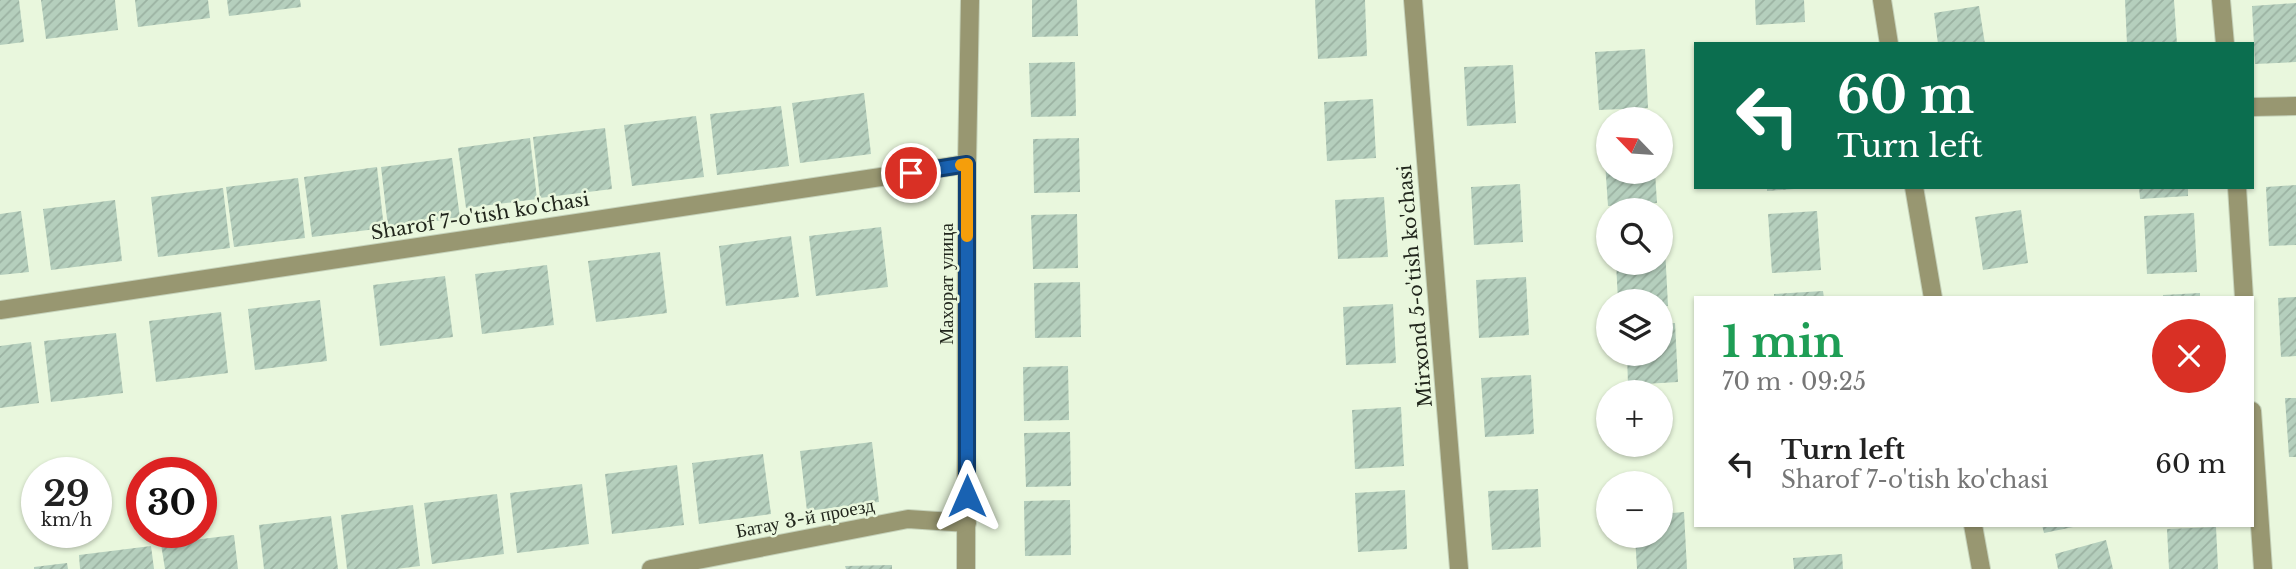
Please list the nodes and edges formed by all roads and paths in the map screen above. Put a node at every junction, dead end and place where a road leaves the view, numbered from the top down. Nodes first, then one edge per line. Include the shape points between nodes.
1 (970, 0) edge
2 (1413, 0) edge
3 (1882, 0) edge
4 (2221, 0) edge
5 (1889, 42) edge
6 (2225, 42) edge
7 (2296, 106) edge
8 (2254, 107) edge
9 (967, 164) junction
10 (1914, 189) edge
11 (2237, 189) edge
12 (1933, 296) edge
13 (2244, 296) edge
14 (0, 310) edge
15 (2254, 440) edge
16 (967, 523) junction
17 (1973, 527) edge
18 (652, 569) edge
19 (966, 569) edge
20 (1459, 569) edge
21 (1981, 569) edge
22 (2263, 569) edge

1 - 9 street, Махорат улица
2 - 20 street, Mirxond 5-o'tish ko'chasi
3 - 5 street
4 - 6 street
7 - 8 street
9 - 14 street, Sharof 7-o'tish ko'chasi
9 - 16 street, Махорат улица
10 - 12 street
11 - 13 street
15 - 22 street
16 - 18 street, Батау 3-й проезд via 908,519
16 - 19 street, Махорат улица
17 - 21 street

